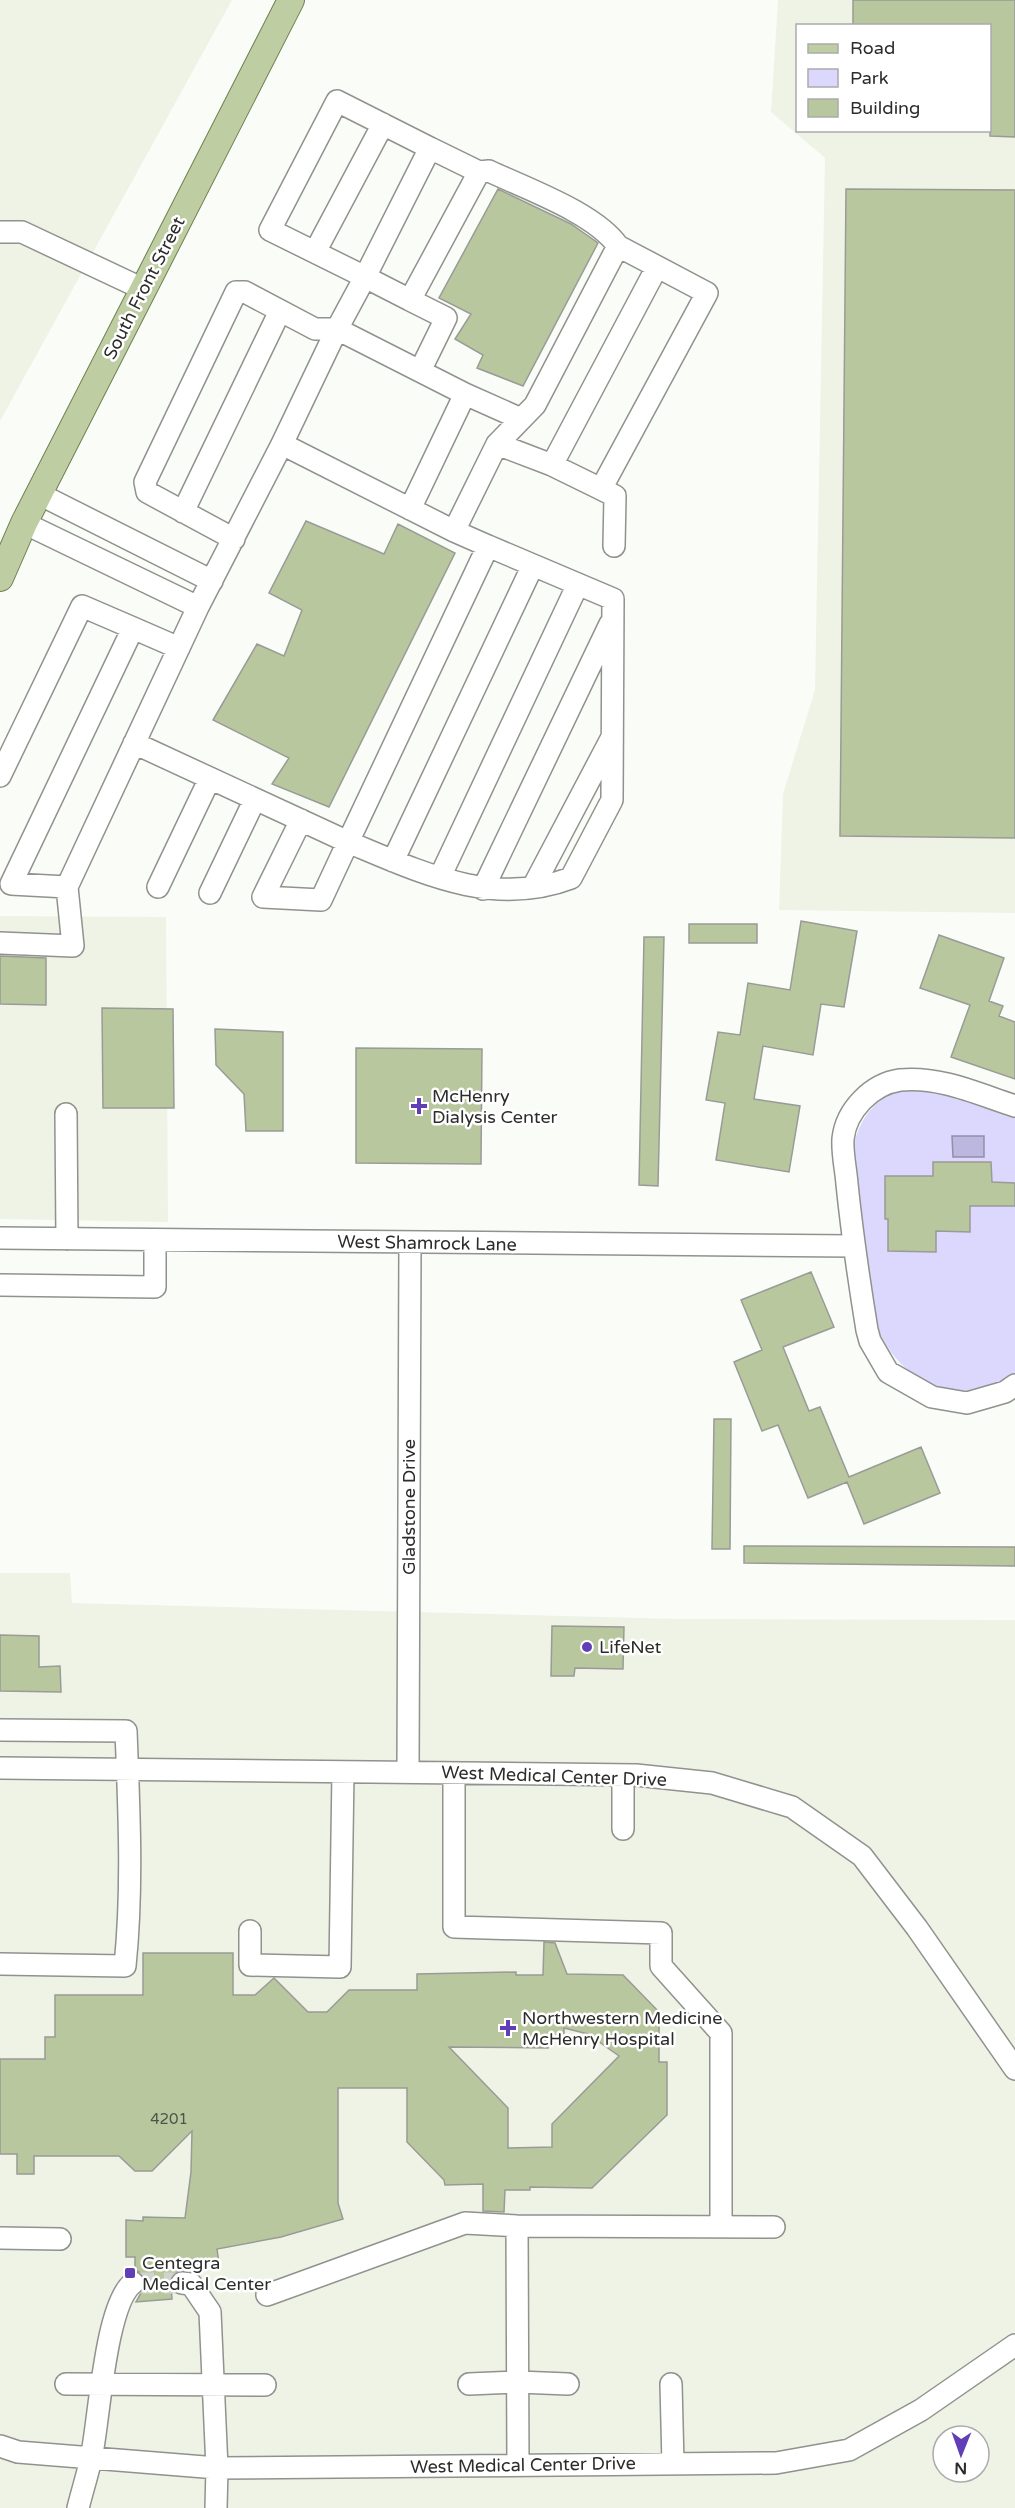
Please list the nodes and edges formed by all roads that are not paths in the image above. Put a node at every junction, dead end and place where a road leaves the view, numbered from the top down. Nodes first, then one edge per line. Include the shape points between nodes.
1 (285, 2) edge
2 (383, 124) junction
3 (430, 148) junction
4 (479, 172) junction
5 (0, 232) edge
6 (618, 246) junction
7 (315, 252) junction
8 (657, 267) junction
9 (365, 277) junction
10 (143, 289) junction
11 (410, 300) junction
12 (280, 311) junction
13 (337, 329) junction
14 (420, 371) junction
15 (465, 394) junction
16 (521, 419) junction
17 (282, 444) junction
18 (497, 444) junction
19 (552, 465) junction
20 (601, 489) junction
21 (39, 494) junction
22 (411, 509) junction
23 (183, 512) junction
24 (24, 523) junction
25 (454, 531) junction
26 (234, 539) junction
27 (488, 546) junction
28 (614, 546) dead end
29 (533, 565) junction
30 (0, 578) edge
31 (212, 581) junction
32 (578, 584) junction
33 (198, 607) junction
34 (613, 619) junction
35 (133, 628) junction
36 (179, 648) junction
37 (613, 736) junction
38 (134, 743) junction
39 (0, 776) edge
40 (210, 778) junction
41 (255, 799) junction
42 (301, 820) junction
43 (348, 842) junction
44 (393, 861) junction
45 (441, 878) junction
46 (5, 884) edge
47 (67, 886) junction
48 (159, 887) dead end
49 (533, 887) junction
50 (483, 889) junction
51 (210, 893) dead end
52 (0, 943) edge
53 (1015, 1106) edge
54 (66, 1114) dead end
55 (0, 1238) edge
56 (67, 1239) junction
57 (155, 1240) junction
58 (410, 1242) junction
59 (853, 1246) junction
60 (0, 1285) edge
61 (1015, 1386) edge
62 (0, 1730) edge
63 (0, 1768) edge
64 (127, 1769) junction
65 (343, 1772) junction
66 (408, 1773) junction
67 (454, 1773) junction
68 (623, 1775) junction
69 (623, 1829) dead end
70 (250, 1931) dead end
71 (0, 1964) edge
72 (1015, 2069) edge
73 (517, 2226) junction
74 (721, 2227) junction
75 (774, 2227) dead end
76 (0, 2238) edge
77 (60, 2239) dead end
78 (133, 2283) dead end
79 (182, 2283) tunnel mouth
80 (267, 2295) dead end
81 (1015, 2345) edge
82 (518, 2382) junction
83 (66, 2384) dead end
84 (101, 2384) junction
85 (214, 2384) junction
86 (469, 2384) dead end
87 (568, 2384) dead end
88 (671, 2384) dead end
89 (265, 2385) dead end
90 (0, 2446) edge
91 (92, 2458) junction
92 (673, 2464) junction
93 (518, 2465) junction
94 (217, 2468) junction
95 (78, 2508) edge
96 (216, 2508) edge

1 - 10 main road, South Front Street
2 - 3 street
2 - 7 street
2 - 7 street via 338,101 327,121 270,230
3 - 4 street
3 - 9 street
4 - 6 street via 489,171 587,218 609,233
4 - 11 street
5 - 10 street via 22,232
6 - 8 street
6 - 16 street via 535,405
7 - 9 street
8 - 19 street
8 - 20 street via 706,292
9 - 11 street
9 - 13 street
10 - 21 main road, South Front Street
11 - 14 street via 446,318
12 - 13 street via 315,329
12 - 23 street
12 - 23 street via 245,292 237,292 155,461 145,482 147,492
13 - 14 street
13 - 17 street
14 - 15 street
15 - 16 street
15 - 22 street
16 - 18 street
17 - 22 street
17 - 26 street
18 - 19 street
18 - 25 street
19 - 20 street
20 - 28 street via 615,496
21 - 24 main road, South Front Street
21 - 31 street
22 - 25 street
23 - 26 street
24 - 30 main road, South Front Street
24 - 33 street
25 - 27 street
26 - 31 street
27 - 29 street
27 - 43 street
29 - 32 street
29 - 44 street
31 - 33 street
32 - 34 street via 613,600
32 - 45 street
33 - 36 street
34 - 37 street
34 - 50 street
35 - 36 street
35 - 39 street via 82,606
35 - 46 street
36 - 38 street
37 - 49 street
37 - 49 street via 612,800 571,879
38 - 40 street
38 - 47 street
40 - 41 street
40 - 48 street
41 - 42 street
41 - 51 street
42 - 43 street
42 - 43 street via 263,897 321,900
43 - 44 street
44 - 45 street
45 - 50 street
46 - 47 street
47 - 52 street via 73,946
49 - 50 street
53 - 59 street via 926,1080 899,1080 877,1088 849,1118 843,1139
54 - 56 street
55 - 56 street, West Shamrock Lane
56 - 57 street, West Shamrock Lane
57 - 58 street, West Shamrock Lane
57 - 60 street via 155,1287
58 - 59 street, West Shamrock Lane
58 - 66 street, Gladstone Drive
59 - 61 street via 870,1341 888,1372 932,1397 967,1403
62 - 64 street via 126,1731
63 - 64 street, West Medical Center Drive
64 - 65 street, West Medical Center Drive
64 - 71 street via 125,1966
65 - 66 street, West Medical Center Drive
65 - 70 street via 340,1967 250,1965
66 - 67 street, West Medical Center Drive
67 - 68 street, West Medical Center Drive
67 - 74 street via 454,1927 661,1933 661,1966 721,2033
68 - 69 street
68 - 72 street, West Medical Center Drive via 712,1783 792,1807 862,1857 917,1928
73 - 74 street
73 - 80 street via 465,2223
73 - 82 street
74 - 75 street
76 - 77 street
78 - 84 street via 119,2302
79 - 85 street via 191,2284 210,2312
81 - 92 street, West Medical Center Drive via 921,2410 849,2450 776,2463
82 - 86 street
82 - 87 street
82 - 93 street
83 - 84 street
84 - 85 street
84 - 91 street
85 - 89 street
85 - 94 street
88 - 92 street
90 - 91 street, West Medical Center Drive via 18,2452
91 - 94 street, West Medical Center Drive
91 - 95 street
92 - 93 street, West Medical Center Drive
93 - 94 street, West Medical Center Drive
94 - 96 street

